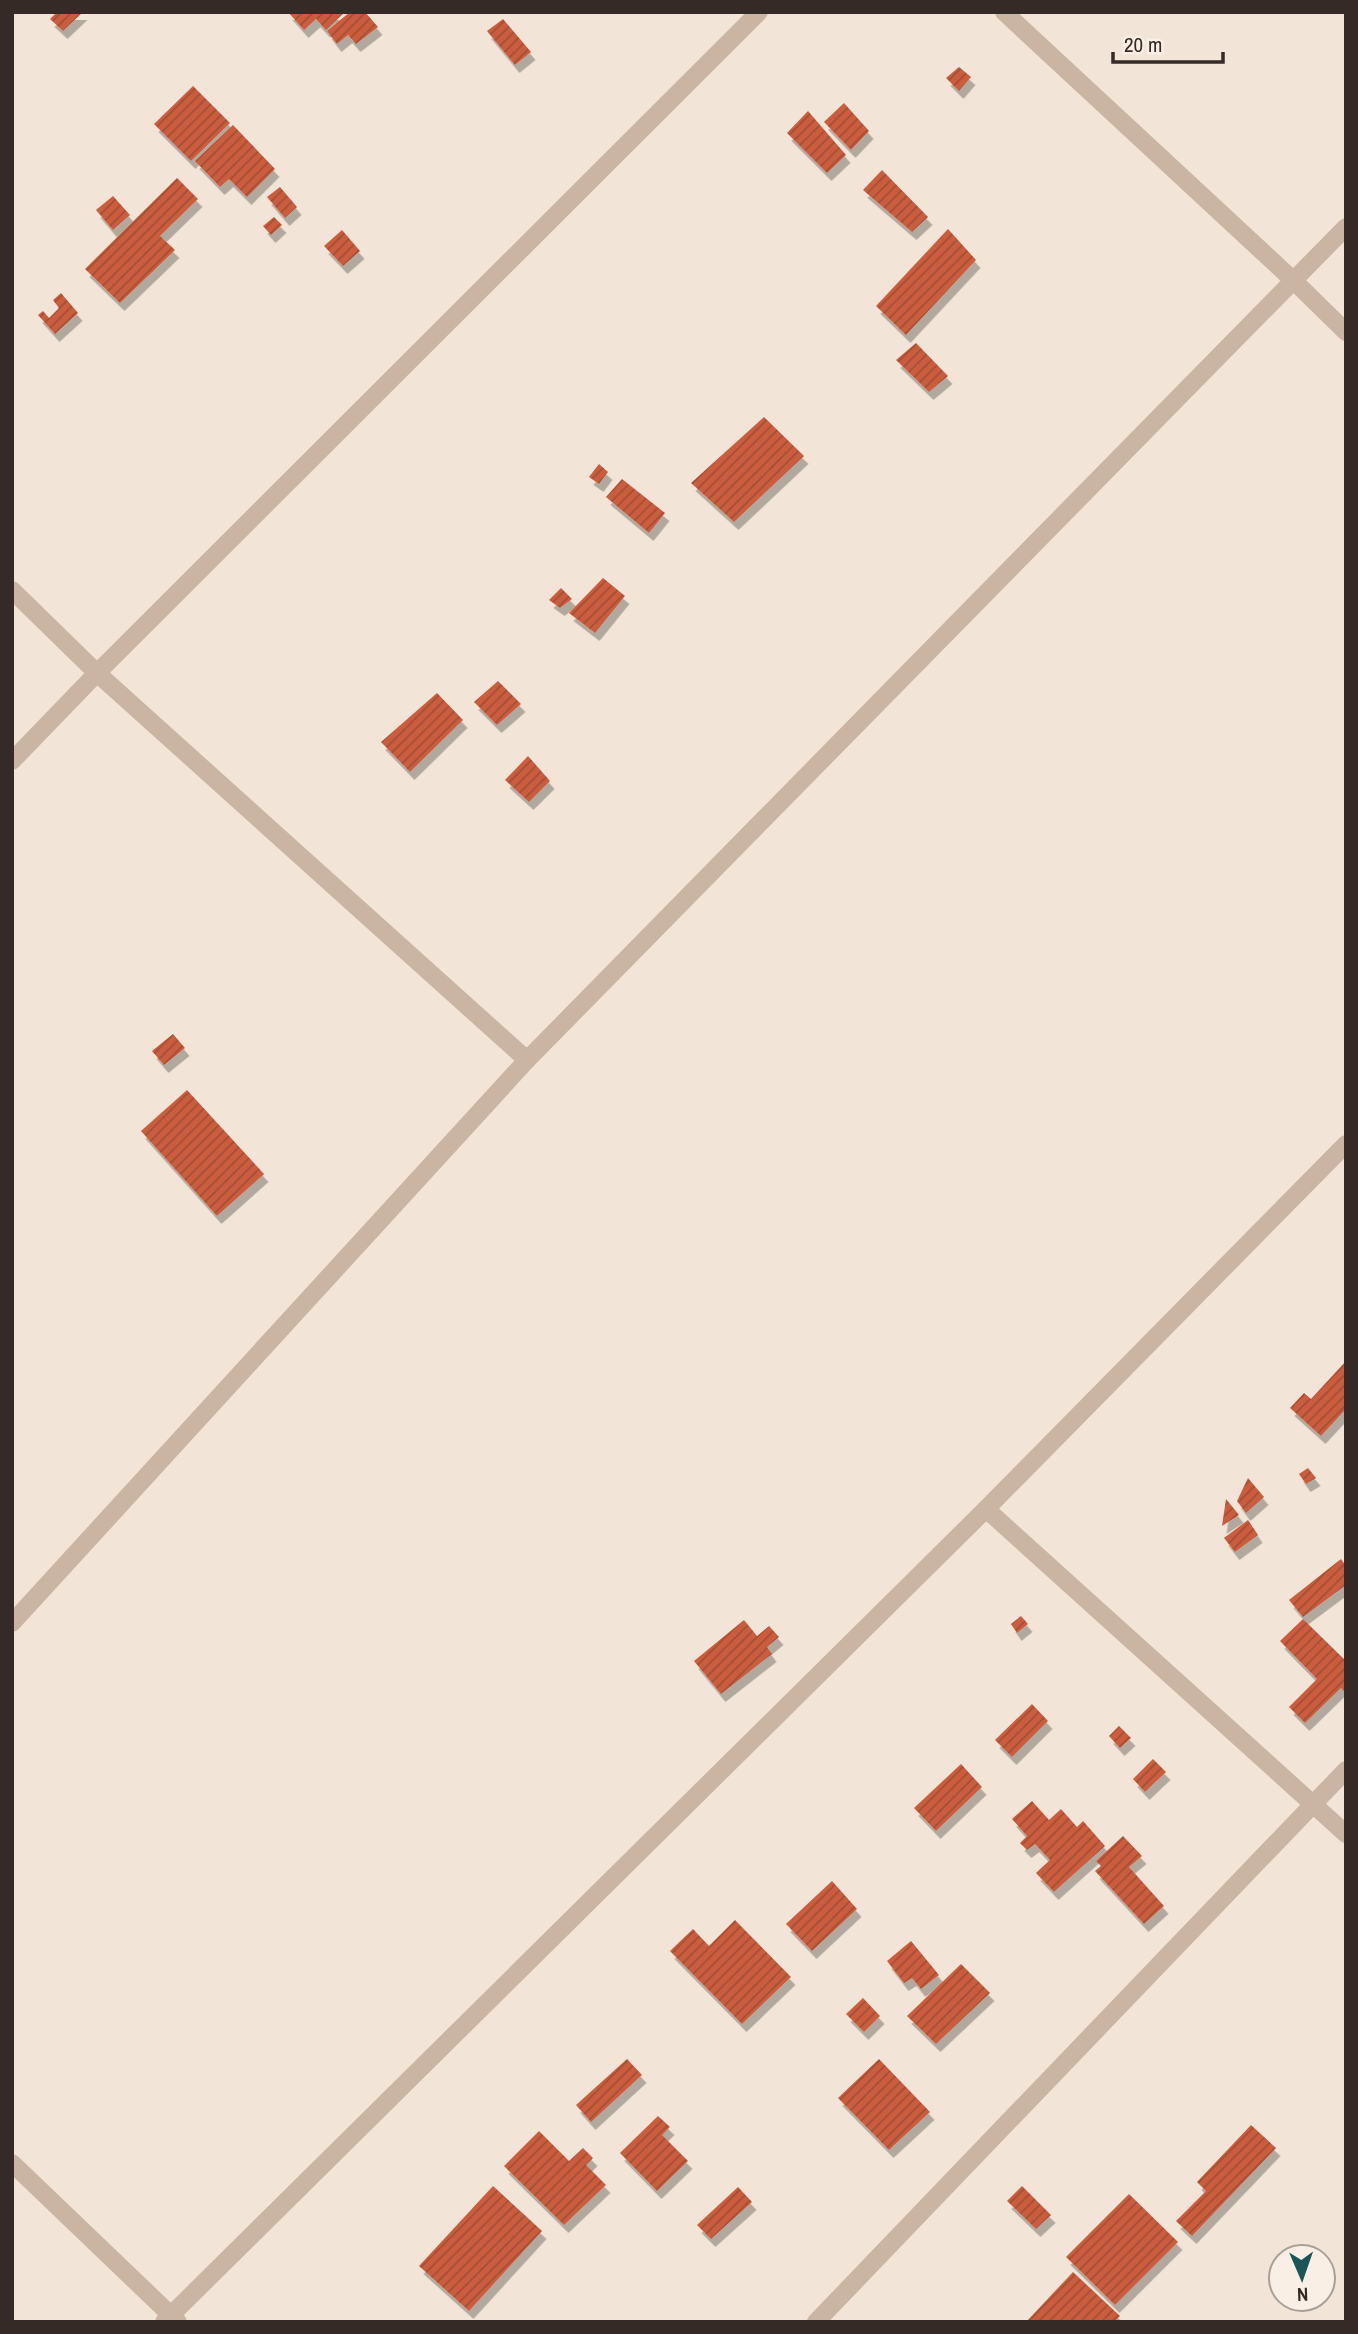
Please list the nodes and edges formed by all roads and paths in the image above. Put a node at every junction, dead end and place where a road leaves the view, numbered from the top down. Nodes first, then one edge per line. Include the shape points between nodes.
1 (759, 12) edge
2 (1004, 12) edge
3 (1346, 228) edge
4 (1294, 281) junction
5 (1346, 332) edge
6 (12, 590) edge
7 (97, 673) junction
8 (12, 761) edge
9 (527, 1060) junction
10 (1346, 1144) edge
11 (986, 1509) junction
12 (12, 1623) edge
13 (1346, 1770) edge
14 (1312, 1803) junction
15 (1346, 1834) edge
16 (12, 2162) edge
17 (171, 2319) edge
18 (816, 2322) edge

1 - 7 street
2 - 4 street
3 - 4 street
4 - 5 street
4 - 9 street
6 - 7 street
7 - 8 street
7 - 9 street
9 - 12 street
10 - 11 street
11 - 14 street
11 - 17 street
13 - 14 street
14 - 15 street
14 - 18 street
16 - 17 street

